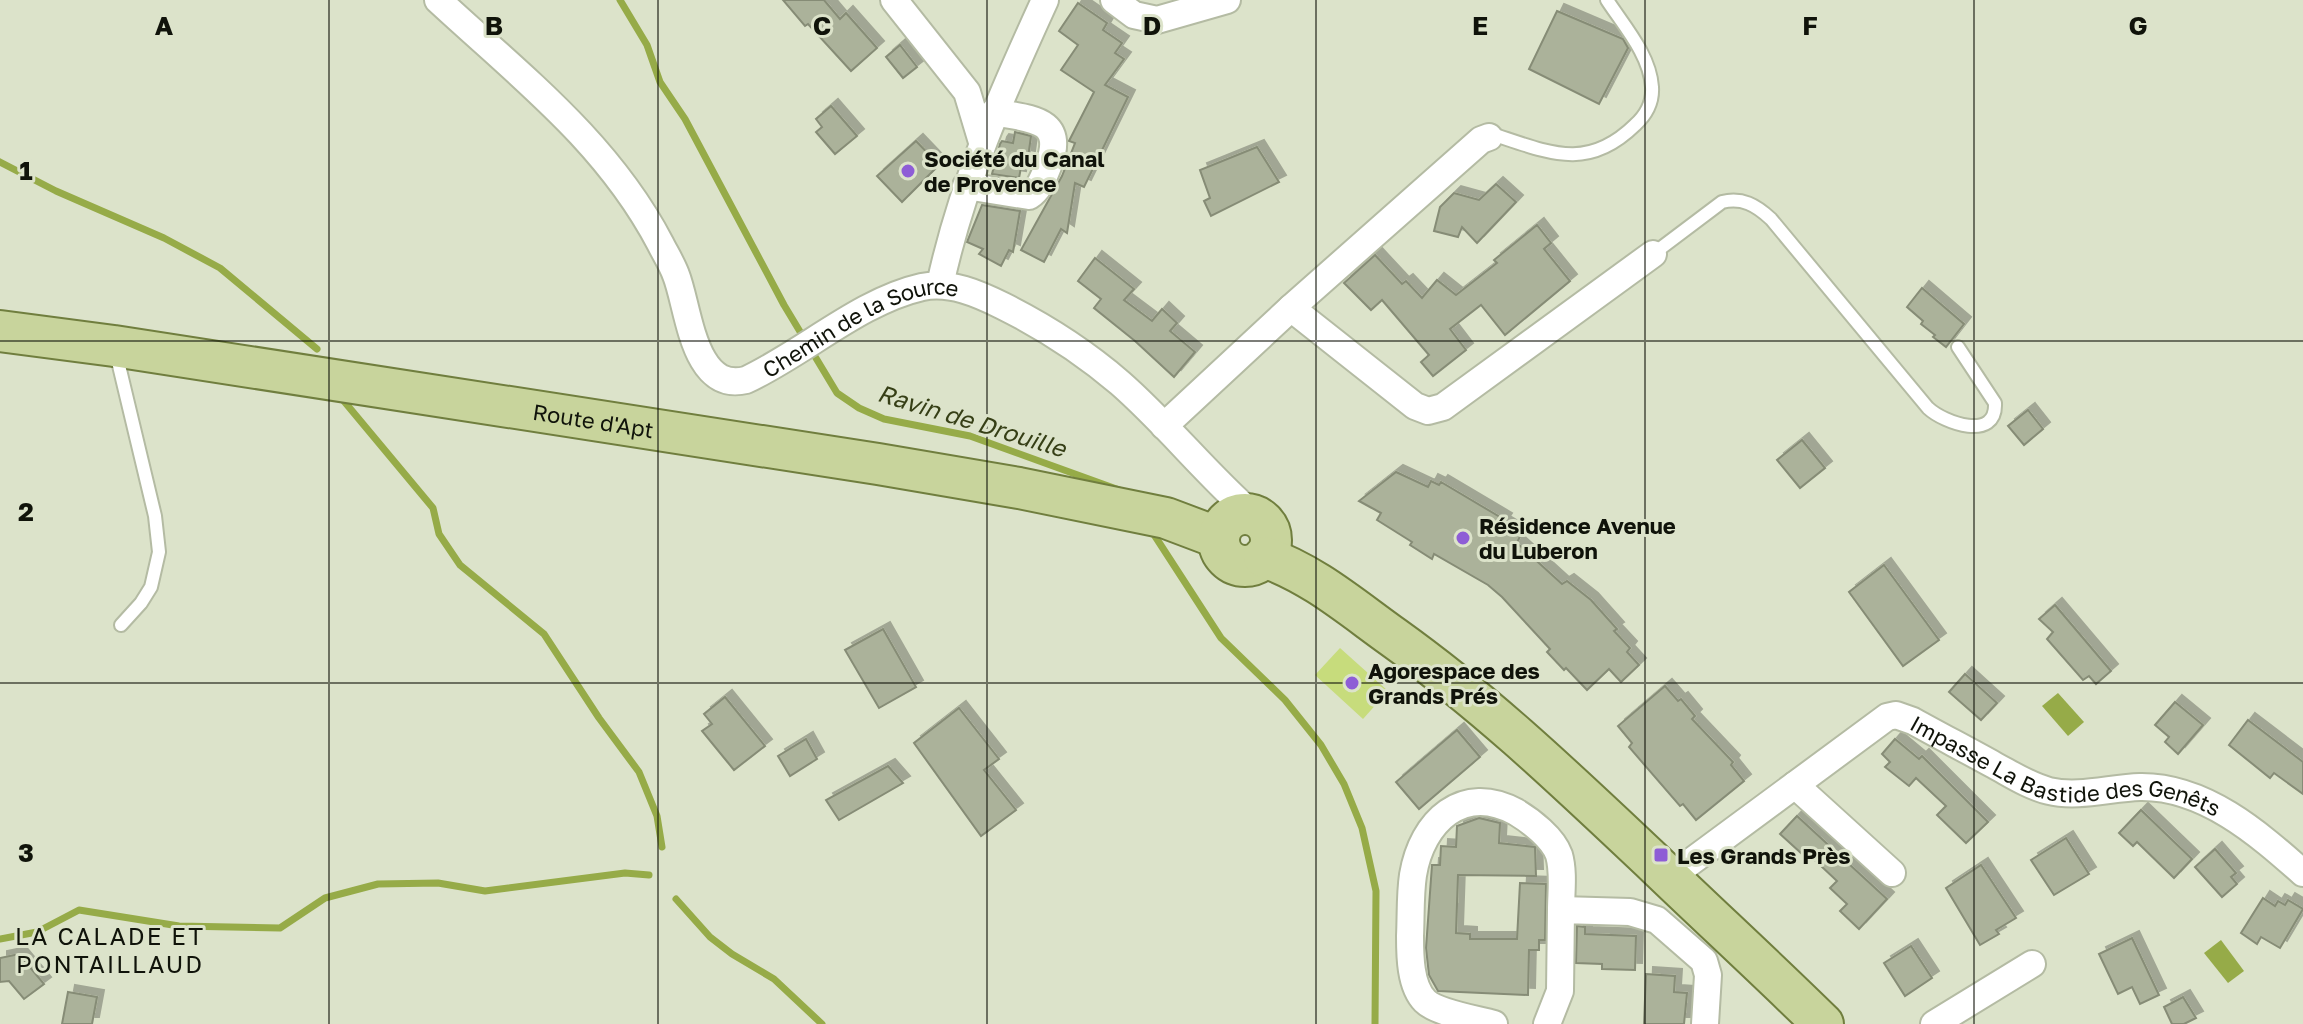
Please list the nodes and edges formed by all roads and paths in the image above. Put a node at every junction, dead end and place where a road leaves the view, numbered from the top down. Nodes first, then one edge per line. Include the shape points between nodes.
1 (438, 0) edge
2 (894, 0) edge
3 (1045, 0) edge
4 (1114, 0) edge
5 (1227, 0) edge
6 (1607, 0) edge
7 (994, 112) junction
8 (1489, 137) joint
9 (982, 142) junction
10 (966, 186) junction
11 (1653, 254) joint
12 (940, 285) junction
13 (1291, 308) junction
14 (0, 331) edge
15 (114, 346) junction
16 (1958, 347) dead end
17 (1164, 426) junction
18 (1234, 529) junction
19 (121, 625) dead end
20 (1795, 785) junction
21 (1892, 873) dead end
22 (2303, 873) edge
23 (1678, 886) junction
24 (1561, 910) junction
25 (1657, 920) junction
26 (1745, 948) junction
27 (1704, 961) junction
28 (2032, 964) dead end
29 (1494, 1024) edge
30 (1547, 1024) edge
31 (1705, 1024) edge
32 (1823, 1024) edge
33 (1934, 1024) edge

1 - 12 street, Chemin de la Source via 609,163 649,221 676,275 698,351 715,375 736,382 762,373 855,317 911,290
2 - 9 street via 960,81
3 - 7 street
4 - 5 street via 1134,15 1157,20
6 - 8 lane via 1636,43 1650,77 1652,99 1642,119 1614,143 1585,155
7 - 9 street
7 - 10 street via 1042,123 1052,134 1054,150 1029,196
8 - 13 street
9 - 10 street
10 - 12 street
11 - 13 street via 1434,411 1415,406
11 - 16 lane via 1722,202 1733,199 1757,207 1928,408 1951,422 1982,426 1993,417 1995,403
12 - 17 street, Chemin de la Source via 977,294 1078,349
13 - 17 street
14 - 15 main road, Route d'Apt
15 - 18 main road, Route d'Apt via 878,464
15 - 19 lane via 159,552 151,587
17 - 18 street, Chemin de la Source
18 - 23 main road via 1451,678
20 - 21 street
20 - 22 street, Impasse La Bastide des Genêts via 1896,715 2049,791 2145,787 2200,801 2226,813
20 - 23 street, Impasse La Bastide des Genêts
23 - 25 street, Impasse La Bastide des Genêts
23 - 26 main road
24 - 25 street via 1630,912
24 - 29 street via 1559,855 1524,817 1480,800 1449,812 1428,834 1411,896 1410,955 1420,994 1433,1006
24 - 30 street via 1560,991
25 - 27 street
26 - 27 street
26 - 32 main road
27 - 31 street
28 - 33 street

